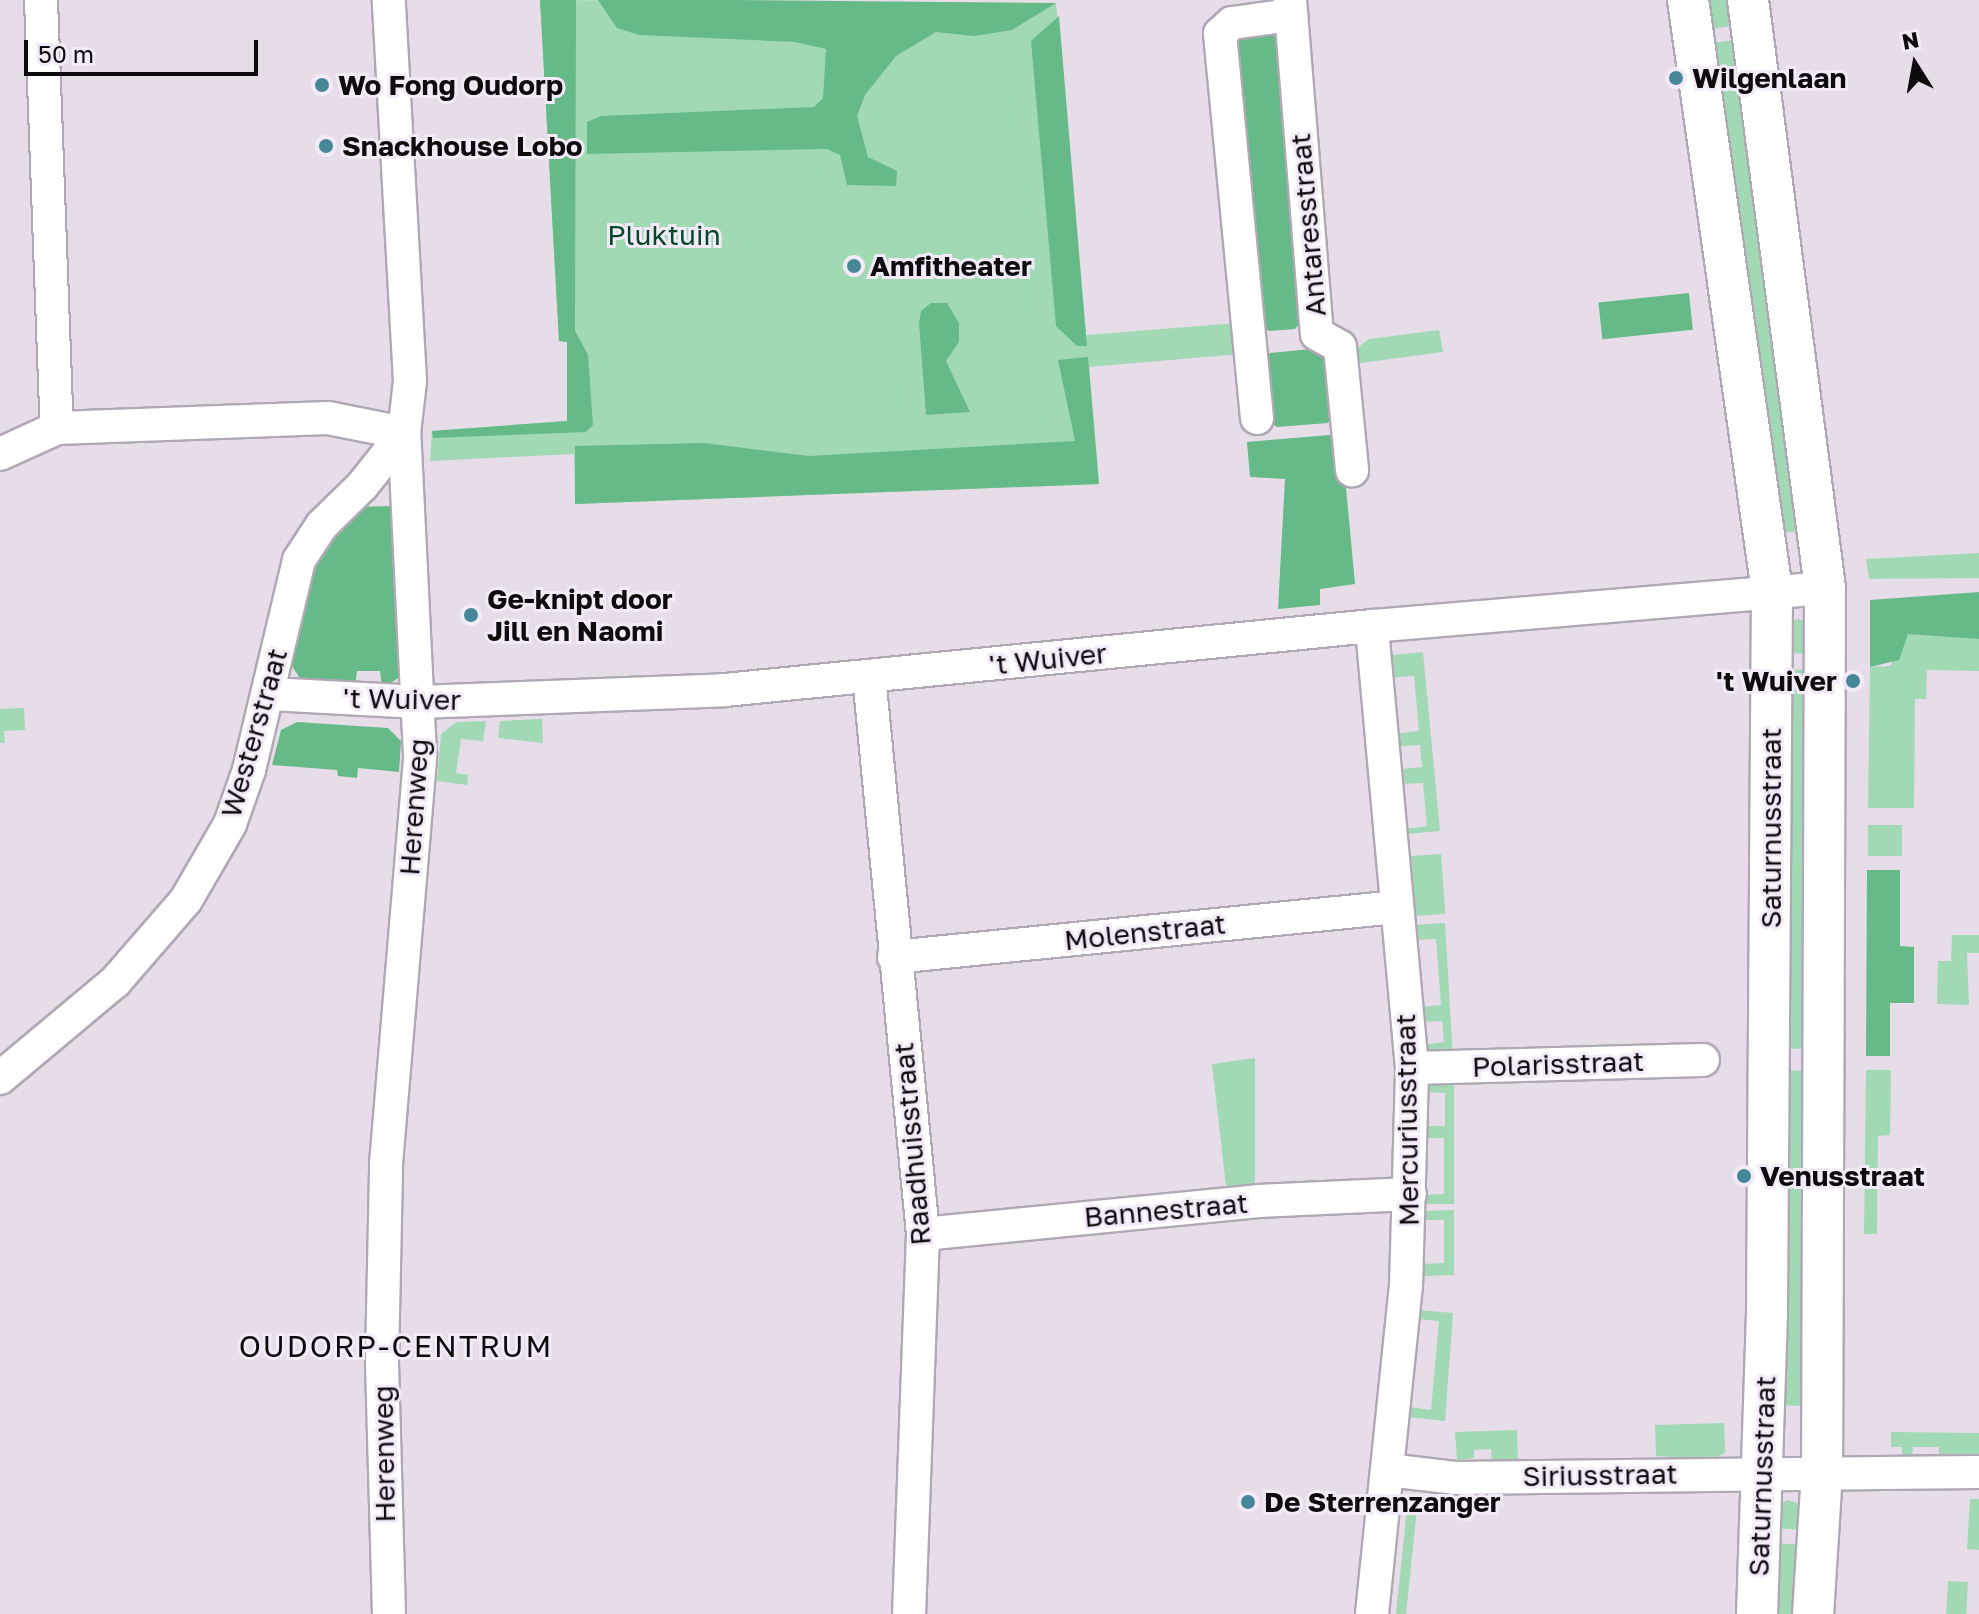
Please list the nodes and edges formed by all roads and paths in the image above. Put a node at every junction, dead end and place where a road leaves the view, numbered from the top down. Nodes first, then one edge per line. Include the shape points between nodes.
1 (41, 0) edge
2 (389, 0) edge
3 (1688, 0) edge
4 (1748, 0) edge
5 (1291, 7) edge
6 (1257, 418) dead end
7 (57, 428) junction
8 (404, 433) junction
9 (0, 454) edge
10 (1352, 470) dead end
11 (1825, 588) junction
12 (1772, 591) junction
13 (1372, 626) junction
14 (869, 676) junction
15 (270, 694) junction
16 (419, 702) junction
17 (1397, 907) junction
18 (894, 957) junction
19 (1703, 1060) dead end
20 (1412, 1068) junction
21 (0, 1078) edge
22 (1410, 1194) junction
23 (923, 1234) junction
24 (1388, 1470) junction
25 (1764, 1472) junction
26 (1822, 1472) junction
27 (1979, 1472) edge
28 (389, 1614) edge
29 (909, 1614) edge
30 (1372, 1614) edge
31 (1757, 1614) edge
32 (1813, 1614) edge

1 - 7 street
2 - 8 street, Herenweg via 410,381
3 - 12 street, Saturnusstraat
4 - 11 street, Saturnusstraat
5 - 6 street, Antaresstraat via 1232,23 1220,34
5 - 10 street, Antaresstraat via 1317,334 1340,347
7 - 8 street via 328,418
7 - 9 street
8 - 15 street, Westerstraat via 322,525 299,560
8 - 16 street, Herenweg
11 - 12 street, 't Wuiver
11 - 26 street, Saturnusstraat
12 - 13 street, 't Wuiver
12 - 25 street, Saturnusstraat
13 - 14 street, 't Wuiver
13 - 17 street, Mercuriusstraat
14 - 16 street, 't Wuiver via 725,690
14 - 18 street, Raadhuisstraat
15 - 16 street, 't Wuiver
15 - 21 street, Westerstraat via 230,824 186,900 115,982
16 - 28 street, Herenweg via 420,755 386,1164 382,1362
17 - 18 street, Molenstraat
17 - 20 street, Mercuriusstraat
18 - 23 street, Raadhuisstraat
19 - 20 street, Polarisstraat
20 - 22 street, Mercuriusstraat
22 - 23 street, Bannestraat via 1258,1201
22 - 24 street, Mercuriusstraat
23 - 29 street, Raadhuisstraat
24 - 25 street, Siriusstraat via 1455,1478
24 - 30 street, Mercuriusstraat
25 - 26 street, Siriusstraat
25 - 31 street, Saturnusstraat
26 - 27 street, Siriusstraat
26 - 32 street, Saturnusstraat

